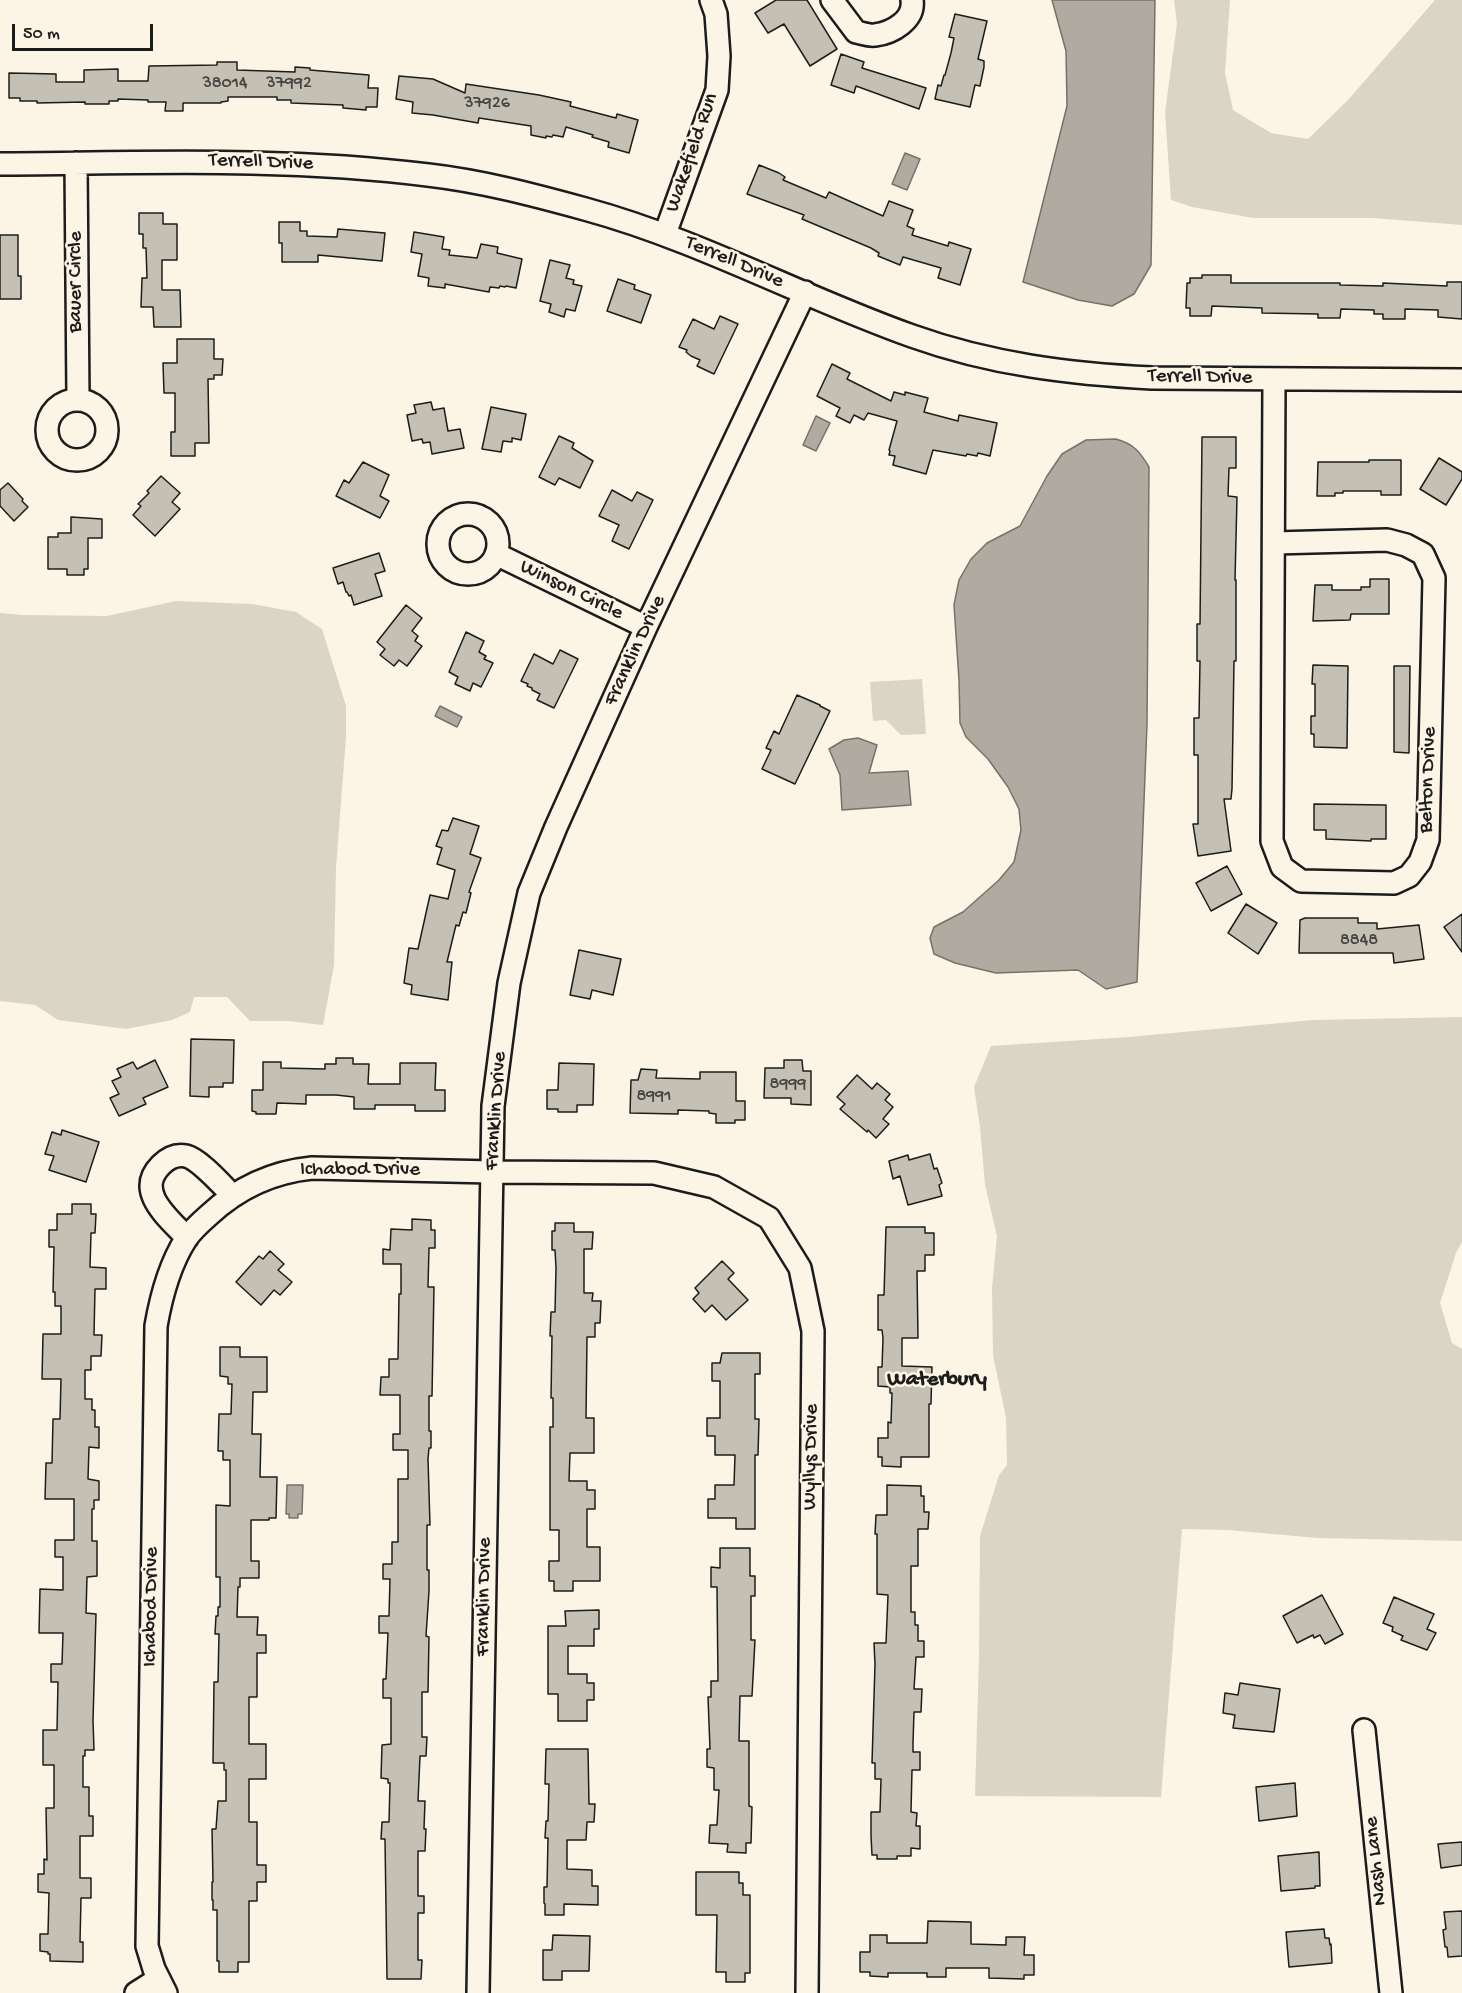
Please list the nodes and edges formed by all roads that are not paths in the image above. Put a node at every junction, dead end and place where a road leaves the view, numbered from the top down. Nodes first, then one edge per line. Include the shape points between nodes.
1 (711, 0) edge
2 (832, 0) edge
3 (912, 0) edge
4 (76, 163) junction
5 (0, 164) edge
6 (665, 234) junction
7 (805, 292) junction
8 (1274, 379) junction
9 (1462, 380) edge
10 (78, 400) dead end
11 (1274, 543) junction
12 (496, 554) dead end
13 (646, 627) junction
14 (493, 1172) junction
15 (232, 1195) junction
16 (187, 1238) junction
17 (1364, 1730) dead end
18 (162, 1986) edge
19 (136, 1993) edge
20 (478, 1993) edge
21 (807, 1993) edge
22 (1391, 1993) edge

1 - 6 street, Wakefield Run via 719,56 717,90
2 - 3 street via 856,32 873,36 892,31 907,20
4 - 5 street, Terrell Drive
4 - 6 street, Terrell Drive via 296,164 430,175 588,209
4 - 10 street, Bauer Circle
6 - 7 street, Terrell Drive
7 - 8 street, Terrell Drive via 915,337 1023,366 1152,378
7 - 13 street, Franklin Drive
8 - 9 street, Terrell Drive
8 - 11 street, Belton Drive
11 - 11 street, Belton Drive via 1272,842 1276,856 1281,867 1301,881 1394,882 1409,876 1420,862 1428,840 1434,578 1423,554 1387,540
12 - 13 street, Winson Circle
13 - 14 street, Franklin Drive via 529,893 507,994 493,1106
14 - 15 street, Ichabod Drive via 298,1170 272,1176
14 - 20 street, Franklin Drive
14 - 21 street, Wyllys Drive via 654,1173 714,1187 769,1218 800,1268 813,1331
15 - 16 street, Ichabod Drive
15 - 16 street via 187,1156 166,1160 151,1181 152,1196
16 - 18 street, Ichabod Drive via 167,1281 156,1326 147,1946
17 - 22 street, Nash Lane
18 - 19 street

